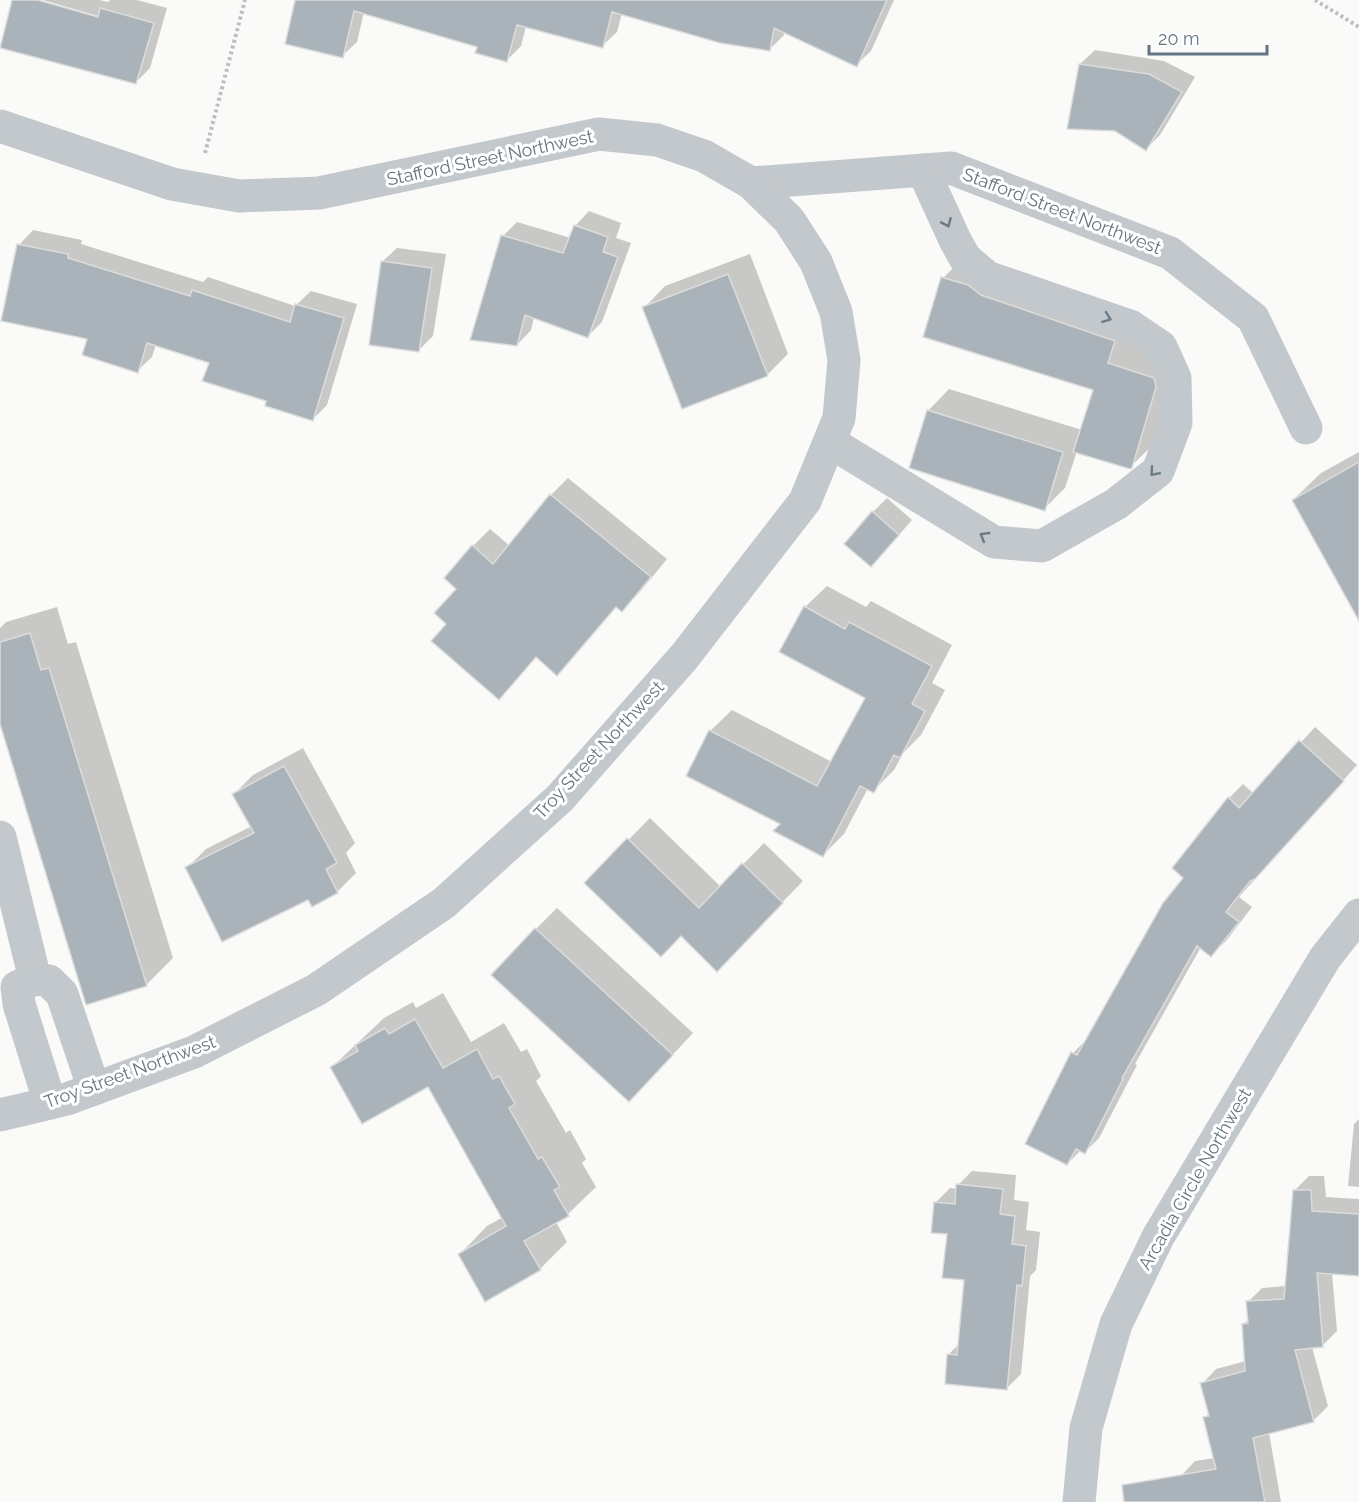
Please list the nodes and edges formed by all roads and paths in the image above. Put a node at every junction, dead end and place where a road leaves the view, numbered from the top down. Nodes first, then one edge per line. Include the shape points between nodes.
1 (245, 0) edge
2 (1315, 0) edge
3 (1359, 27) edge
4 (0, 126) edge
5 (923, 170) junction
6 (750, 183) junction
7 (196, 188) junction
8 (1306, 428) dead end
9 (830, 442) junction
10 (0, 837) edge
11 (1359, 915) edge
12 (35, 979) junction
13 (94, 1089) junction
14 (50, 1103) junction
15 (0, 1115) edge
16 (1079, 1502) edge

1 - 7 path
2 - 3 path
4 - 7 street, Stafford Street Northwest via 172,184
5 - 6 street, Stafford Street Northwest
5 - 8 street, Stafford Street Northwest via 951,168 1170,253 1253,318
5 -> 9 street via 965,258 987,277 1130,326 1161,347 1175,378 1176,423 1158,471 1116,504 1042,546 994,542
6 - 7 street, Stafford Street Northwest via 704,156 657,140 600,134 318,193 239,196
6 - 9 street, Troy Street Northwest via 789,220 816,262 836,312 844,360 839,418
9 - 13 street, Troy Street Northwest via 805,501 684,657 560,798 444,903 316,990 194,1052
10 - 12 street
11 - 16 street, Arcadia Circle Northwest via 1326,958 1158,1237 1120,1314 1086,1428
12 - 13 street via 50,981 62,994
12 - 14 street via 17,987 19,1004
13 - 14 street, Troy Street Northwest
14 - 15 street, Troy Street Northwest

